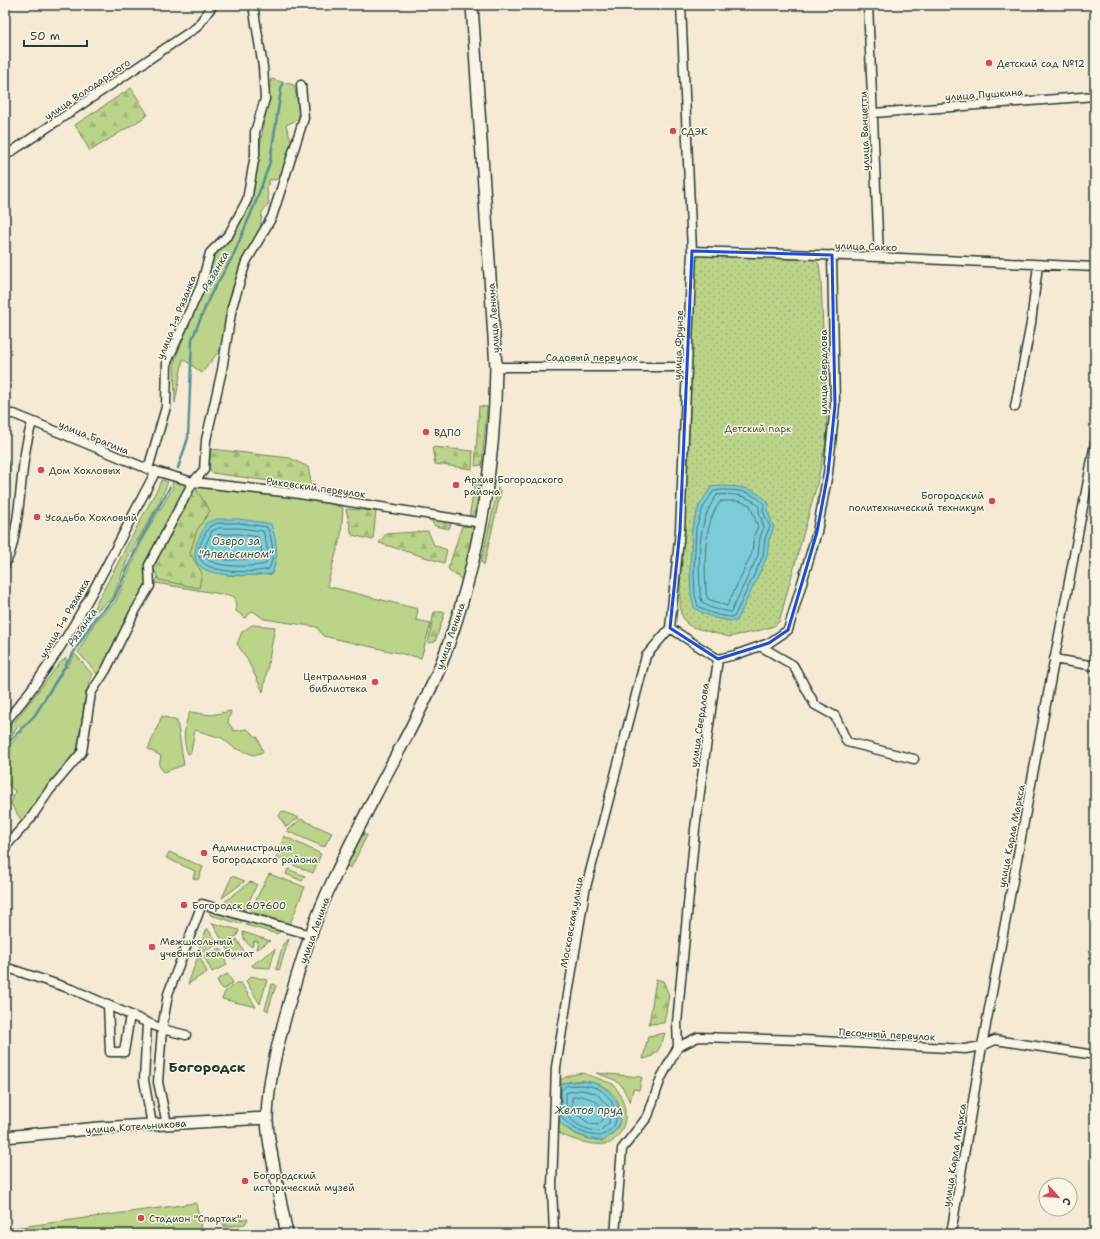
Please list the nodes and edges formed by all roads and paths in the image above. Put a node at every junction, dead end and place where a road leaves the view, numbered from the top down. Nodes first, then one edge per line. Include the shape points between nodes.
1 (213, 5) edge
2 (253, 5) edge
3 (472, 5) edge
4 (681, 5) edge
5 (868, 5) edge
6 (301, 85) dead end
7 (1095, 96) edge
8 (874, 113) junction
9 (5, 156) edge
10 (692, 251) junction
11 (832, 255) junction
12 (879, 256) junction
13 (1038, 264) junction
14 (1095, 267) edge
15 (496, 367) junction
16 (687, 367) junction
17 (1015, 407) dead end
18 (5, 414) edge
19 (32, 423) junction
20 (1095, 443) edge
21 (152, 470) junction
22 (193, 482) junction
23 (482, 523) junction
24 (5, 564) edge
25 (670, 628) junction
26 (760, 646) junction
27 (718, 659) junction
28 (1054, 659) junction
29 (1095, 666) edge
30 (5, 722) edge
31 (914, 759) dead end
32 (5, 847) edge
33 (311, 935) junction
34 (5, 967) edge
35 (108, 1005) junction
36 (130, 1015) junction
37 (147, 1024) junction
38 (162, 1029) junction
39 (186, 1035) dead end
40 (982, 1046) junction
41 (678, 1047) junction
42 (1095, 1055) edge
43 (267, 1118) junction
44 (167, 1124) junction
45 (152, 1125) junction
46 (5, 1137) edge
47 (287, 1234) edge
48 (554, 1234) edge
49 (616, 1234) edge
50 (951, 1234) edge

1 - 9 street, улица Володарского via 197,27
2 - 21 street, улица 1-я Рязанка via 263,67 265,99 255,132 256,155 247,200 229,234 210,253 201,286 167,362 166,407
3 - 15 main road, улица Ленина
4 - 10 street, улица Фрунзе
5 - 8 street, улица Ванцетти
6 - 22 street via 304,118 272,217 246,262 232,307 222,370 206,440 204,470
7 - 8 street, улица Пушкина
8 - 12 street, улица Ванцетти
10 - 11 street, улица Сакко
10 - 16 street, улица Фрунзе
11 - 12 street, улица Сакко
11 - 26 street, улица Свердлова via 835,399 828,473 817,532 788,630
12 - 13 street, улица Сакко
13 - 14 street, улица Сакко
13 - 17 street via 1031,323
15 - 16 street, Садовый переулок
15 - 23 main road, улица Ленина via 496,404
16 - 25 street, улица Фрунзе via 680,530
18 - 19 street, улица Брагина via 14,414
19 - 21 street, улица Брагина
19 - 24 street via 24,456 12,552
20 - 28 street, улица Карла Маркса
21 - 22 street, Риковский переулок
21 - 30 street, улица 1-я Рязанка via 60,647 26,698
22 - 23 street, Риковский переулок via 293,493
22 - 32 street via 149,565 150,586 106,670 91,692 82,752
23 - 33 main road, улица Ленина via 467,584 440,666 419,715 334,878
25 - 27 street
25 - 48 street, Московская улица via 646,656 586,891 556,1067 552,1187
26 - 27 street, улица Свердлова
26 - 31 street via 793,665 815,705 835,716 847,742
27 - 41 street, улица Свердлова via 694,836 677,1023
28 - 29 street
28 - 40 street, улица Карла Маркса
33 - 38 street via 202,904 168,994
33 - 43 main road, улица Ленина via 273,1063 268,1088
34 - 35 street via 74,990
35 - 36 street
35 - 36 street via 110,1052 124,1052
36 - 37 street
37 - 38 street
37 - 45 street via 144,1080
38 - 39 street
38 - 44 street via 158,1082
40 - 41 street, Песочный переулок via 965,1049 698,1037
40 - 42 street, Песочный переулок via 995,1040
40 - 50 street, улица Карла Маркса
41 - 49 street via 661,1078 648,1116 622,1149
43 - 44 main road, улица Котельникова
43 - 47 main road, улица Ленина via 268,1136
44 - 45 main road, улица Котельникова
45 - 46 main road, улица Котельникова

